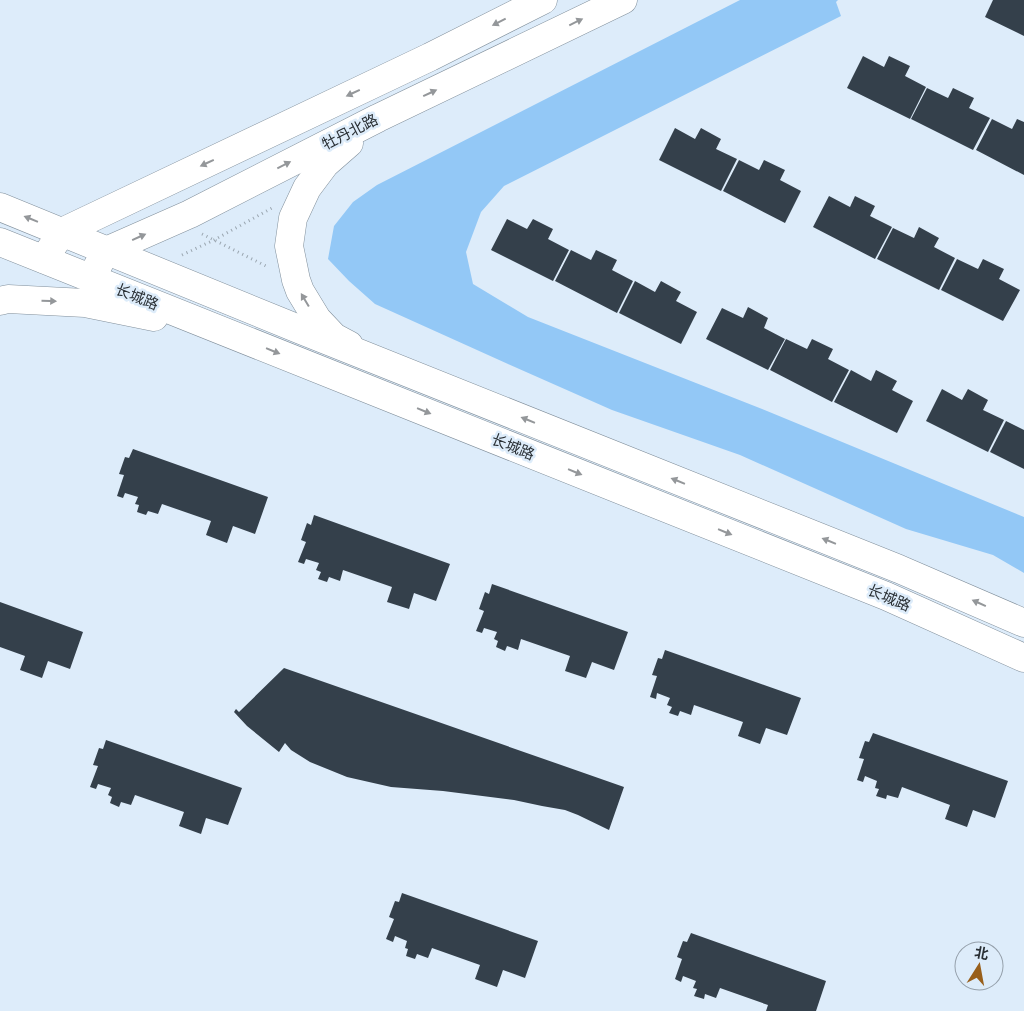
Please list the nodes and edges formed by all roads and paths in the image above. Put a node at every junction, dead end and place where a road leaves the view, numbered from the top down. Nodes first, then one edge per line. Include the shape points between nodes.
1 (543, 0) edge
2 (622, 0) edge
3 (378, 118) junction
4 (0, 207) edge
5 (273, 207) dead end
6 (190, 214) junction
7 (62, 232) junction
8 (214, 240) junction
9 (0, 242) edge
10 (106, 251) junction
11 (44, 260) junction
12 (152, 270) junction
13 (91, 278) junction
14 (296, 280) junction
15 (0, 301) edge
16 (248, 341) junction
17 (398, 369) junction
18 (1024, 623) edge
19 (1024, 658) edge

1 -> 7 main road
3 -> 2 main road, 牡丹北路
6 -> 3 main road, 牡丹北路
3 - 14 main road via 325,164 307,188 293,218 289,246
7 -> 4 main road, 长城路
5 - 8 path
6 - 8 path via 201,234
10 -> 6 main road, 牡丹北路
7 - 10 main road, 长城路
7 - 11 main road
8 - 12 path
8 - 14 path
9 - 11 main road, 长城路
10 - 12 main road, 长城路
10 - 13 main road
11 - 13 main road, 长城路
12 - 17 main road, 长城路
13 - 16 main road, 长城路
17 -> 14 main road via 334,337 316,318
15 -> 16 main road via 85,302
16 -> 19 main road, 长城路 via 886,596
18 -> 17 main road, 长城路 via 900,568

